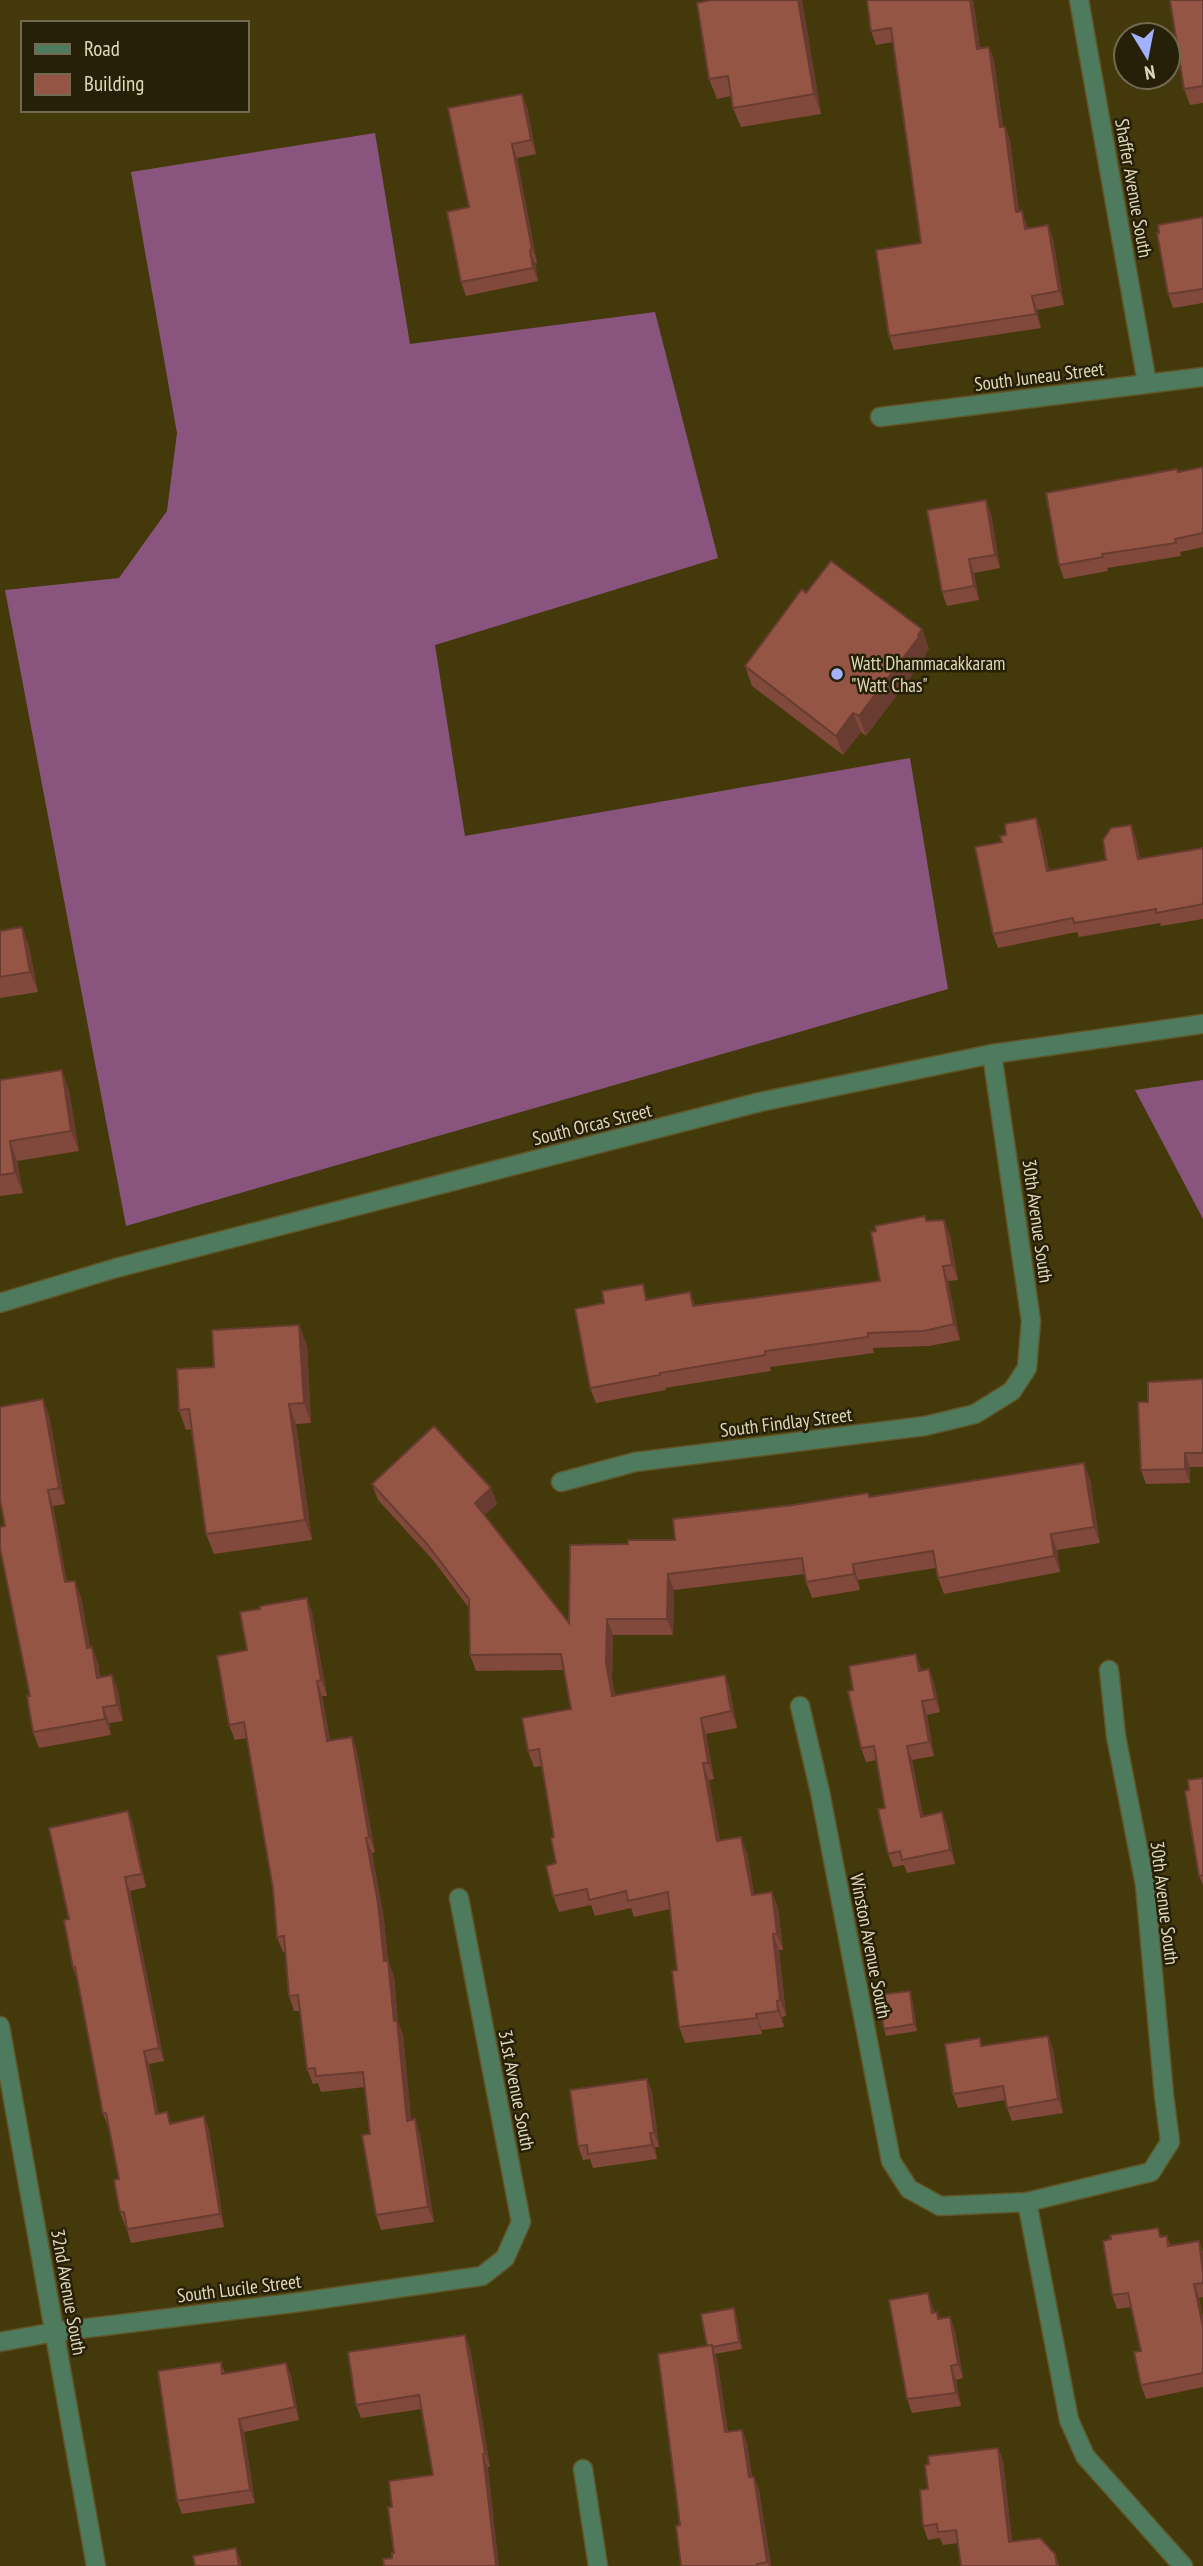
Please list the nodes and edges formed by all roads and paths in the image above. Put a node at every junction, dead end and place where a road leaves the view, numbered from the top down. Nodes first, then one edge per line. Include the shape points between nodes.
1 (1079, 0) edge
2 (1203, 377) edge
3 (1147, 383) junction
4 (880, 417) dead end
5 (1203, 1024) edge
6 (992, 1054) junction
7 (0, 1303) edge
8 (1012, 1391) joint
9 (561, 1482) dead end
10 (1109, 1670) dead end
11 (800, 1706) dead end
12 (459, 1898) dead end
13 (0, 2026) edge
14 (1027, 2202) junction
15 (482, 2276) joint
16 (55, 2332) junction
17 (0, 2342) edge
18 (583, 2469) dead end
19 (96, 2566) edge
20 (598, 2566) edge
21 (1183, 2566) edge

1 - 3 street, Shaffer Avenue South
2 - 3 street, South Juneau Street
3 - 4 street, South Juneau Street
5 - 6 street, South Orcas Street
6 - 7 street, South Orcas Street via 760,1102 116,1268
6 - 8 street, 30th Avenue South via 1031,1321 1027,1368
8 - 9 street, South Findlay Street via 975,1414 925,1426 635,1462
10 - 14 street, 30th Avenue South via 1116,1736 1145,1885 1170,2142 1151,2172
11 - 14 street, Winston Avenue South via 891,2161 909,2189 940,2206
12 - 15 street, 31st Avenue South via 521,2222 505,2258
13 - 16 street, 32nd Avenue South
14 - 21 street via 1069,2420 1085,2456
15 - 16 street, South Lucile Street
16 - 17 street, South Lucile Street
16 - 19 street, 32nd Avenue South
18 - 20 street

